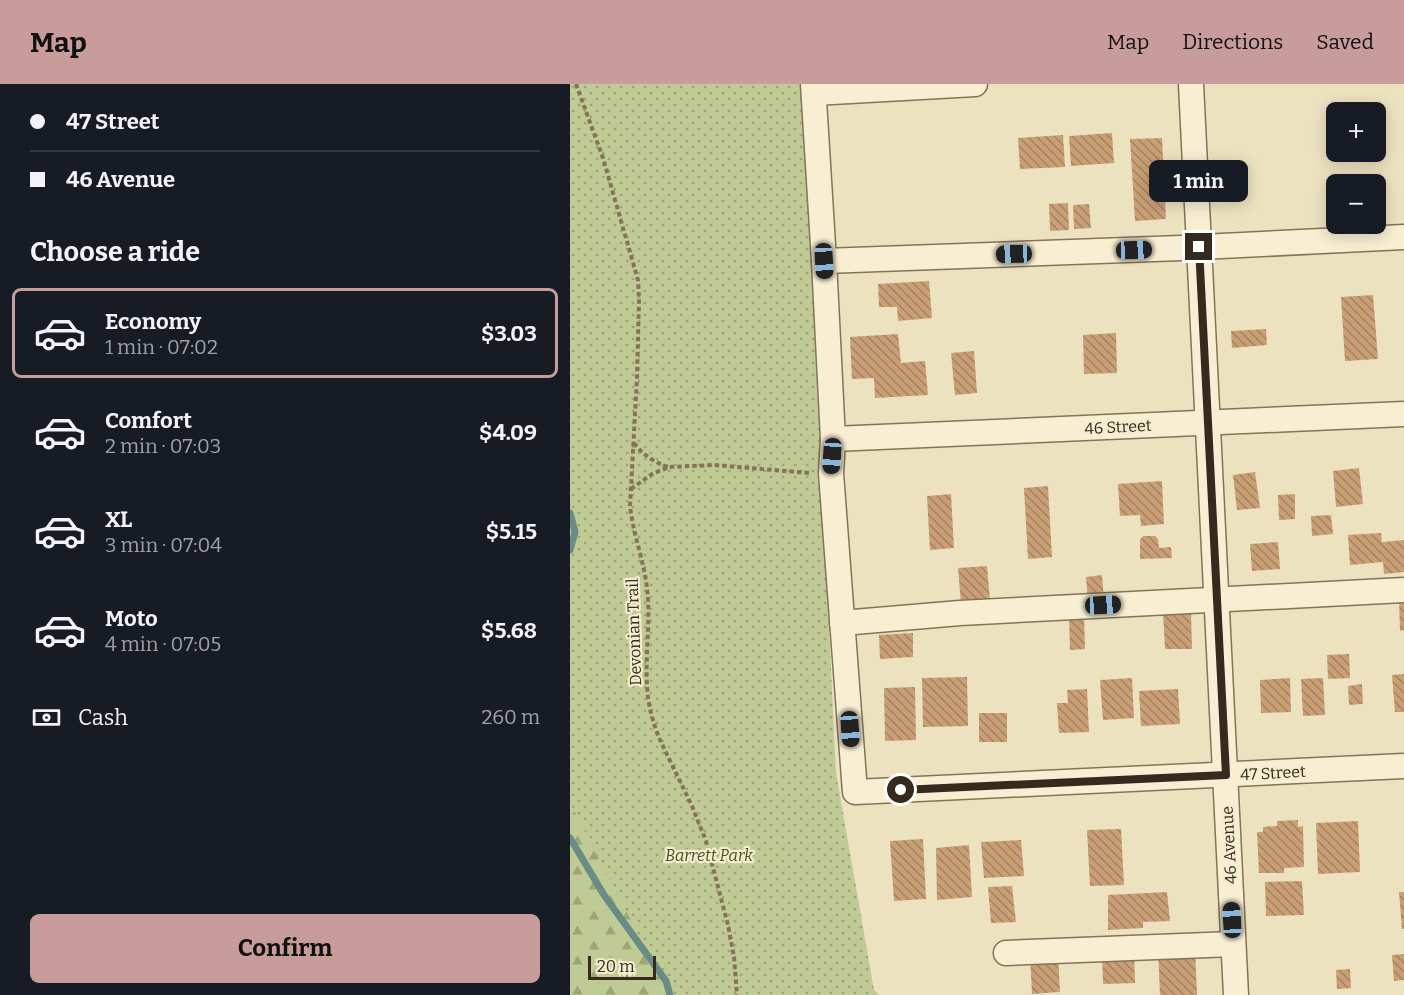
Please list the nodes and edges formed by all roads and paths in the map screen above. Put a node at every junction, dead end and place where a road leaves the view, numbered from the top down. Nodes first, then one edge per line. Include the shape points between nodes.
1 (576, 84) edge
2 (975, 84) edge
3 (1191, 84) edge
4 (814, 88) edge
5 (1404, 237) edge
6 (1199, 247) junction
7 (824, 261) junction
8 (1404, 414) edge
9 (1208, 423) junction
10 (833, 439) junction
11 (633, 442) junction
12 (669, 468) junction
13 (795, 472) dead end
14 (631, 489) junction
15 (1404, 590) edge
16 (1216, 599) junction
17 (842, 623) junction
18 (1404, 766) edge
19 (1226, 775) junction
20 (1233, 944) junction
21 (1006, 953) dead end
22 (737, 995) edge
23 (1236, 995) edge

1 - 11 path, Devonian Trail via 603,158 638,280
2 - 4 street
3 - 6 street, 46 Avenue
4 - 7 street
5 - 6 street
6 - 7 street
6 - 9 street, 46 Avenue
7 - 10 street
8 - 9 street, 46 Street
9 - 10 street, 46 Street
9 - 16 street, 46 Avenue
10 - 17 street via 831,473
11 - 12 path via 650,459
11 - 14 path, Devonian Trail
12 - 13 path via 714,465
12 - 14 path
14 - 22 path, Devonian Trail via 632,522 647,586 650,708 655,729 706,841 728,925
15 - 16 street
16 - 17 street
16 - 19 street, 46 Avenue
17 - 19 street, 47 Street via 855,792
18 - 19 street, 47 Street
19 - 20 street, 46 Avenue
20 - 21 street
20 - 23 street, 46 Avenue

